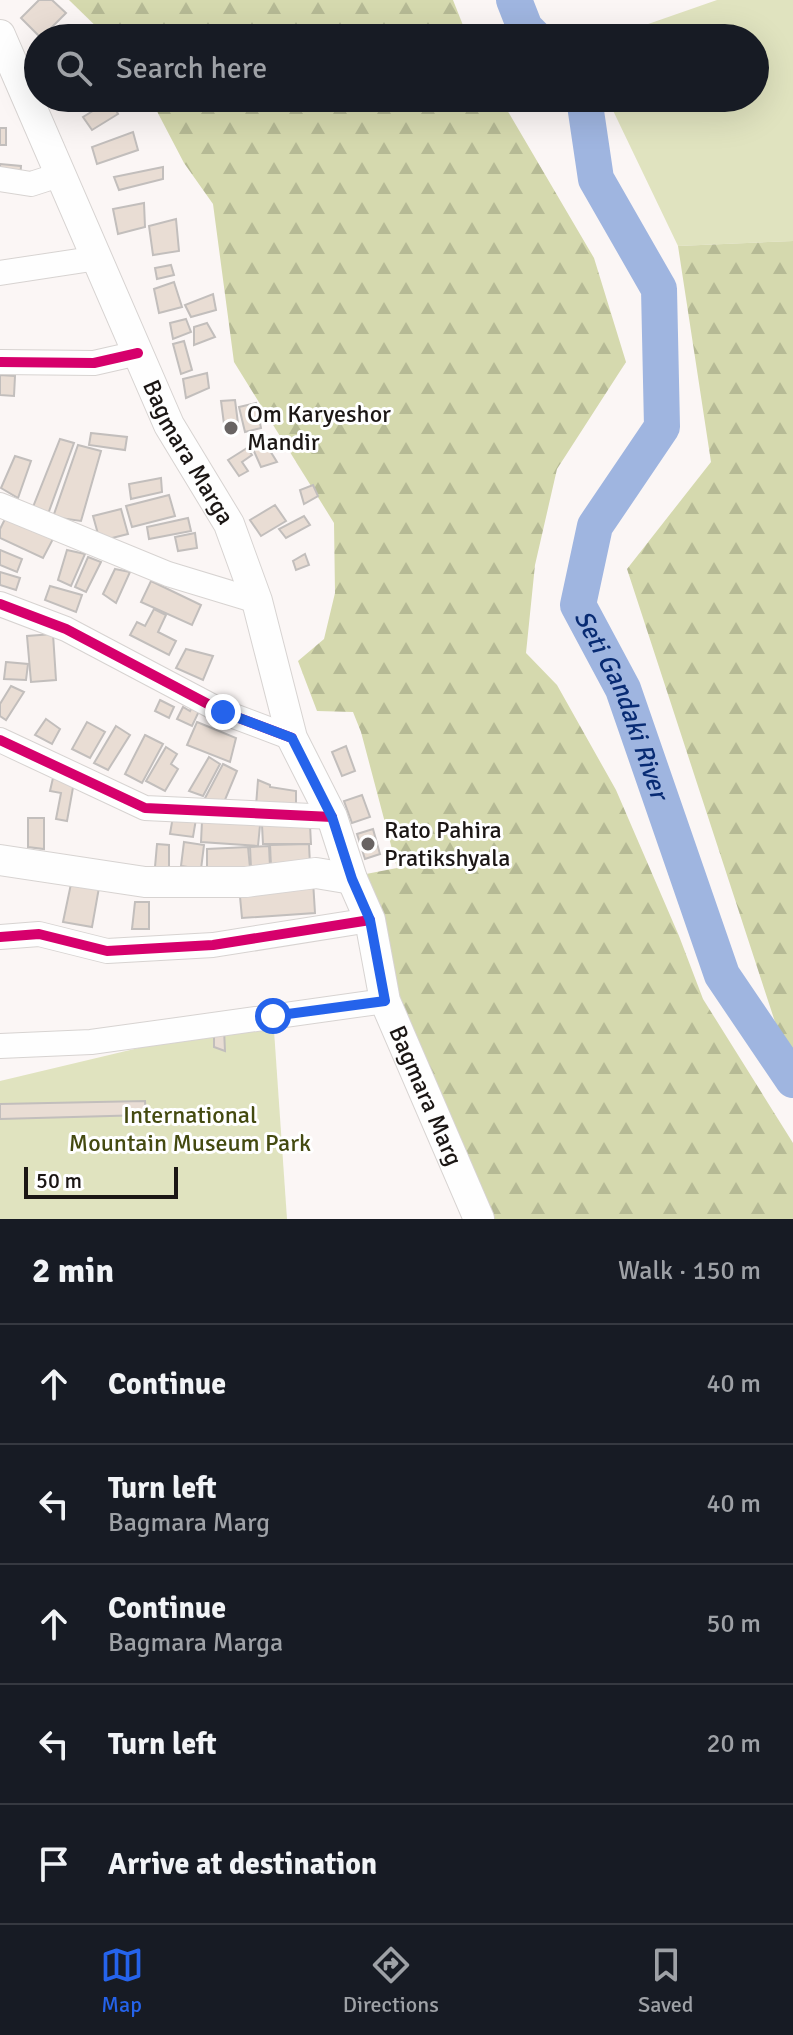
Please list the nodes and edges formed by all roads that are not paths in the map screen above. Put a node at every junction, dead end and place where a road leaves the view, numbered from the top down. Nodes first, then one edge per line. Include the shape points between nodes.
1 (3, 46) edge
2 (24, 92) edge
3 (33, 112) edge
4 (62, 174) junction
5 (0, 179) edge
6 (98, 258) junction
7 (0, 273) edge
8 (138, 353) junction
9 (0, 362) edge
10 (0, 505) edge
11 (257, 601) junction
12 (0, 604) edge
13 (292, 738) junction
14 (0, 740) edge
15 (332, 817) junction
16 (0, 860) edge
17 (352, 879) junction
18 (370, 920) junction
19 (0, 937) edge
20 (385, 1001) junction
21 (0, 1046) edge
22 (479, 1219) edge

1 - 2 main road, Bagmara Marga
3 - 4 main road, Bagmara Marga
4 - 5 street via 31,184
4 - 6 main road, Bagmara Marga
6 - 7 street
6 - 8 main road, Bagmara Marga
8 - 9 street via 94,363
8 - 11 main road, Bagmara Marga via 169,425 229,524
10 - 11 street via 168,574
11 - 13 main road, Bagmara Marga
12 - 13 street via 66,629 223,712
13 - 15 main road, Bagmara Marga
14 - 15 street via 145,808
15 - 17 main road, Bagmara Marga
16 - 17 main road via 145,882 246,882 316,873
17 - 18 main road, Bagmara Marg
18 - 19 street via 213,945 107,951 39,934
18 - 20 main road, Bagmara Marg
20 - 21 street via 91,1042
20 - 22 main road, Bagmara Marg

